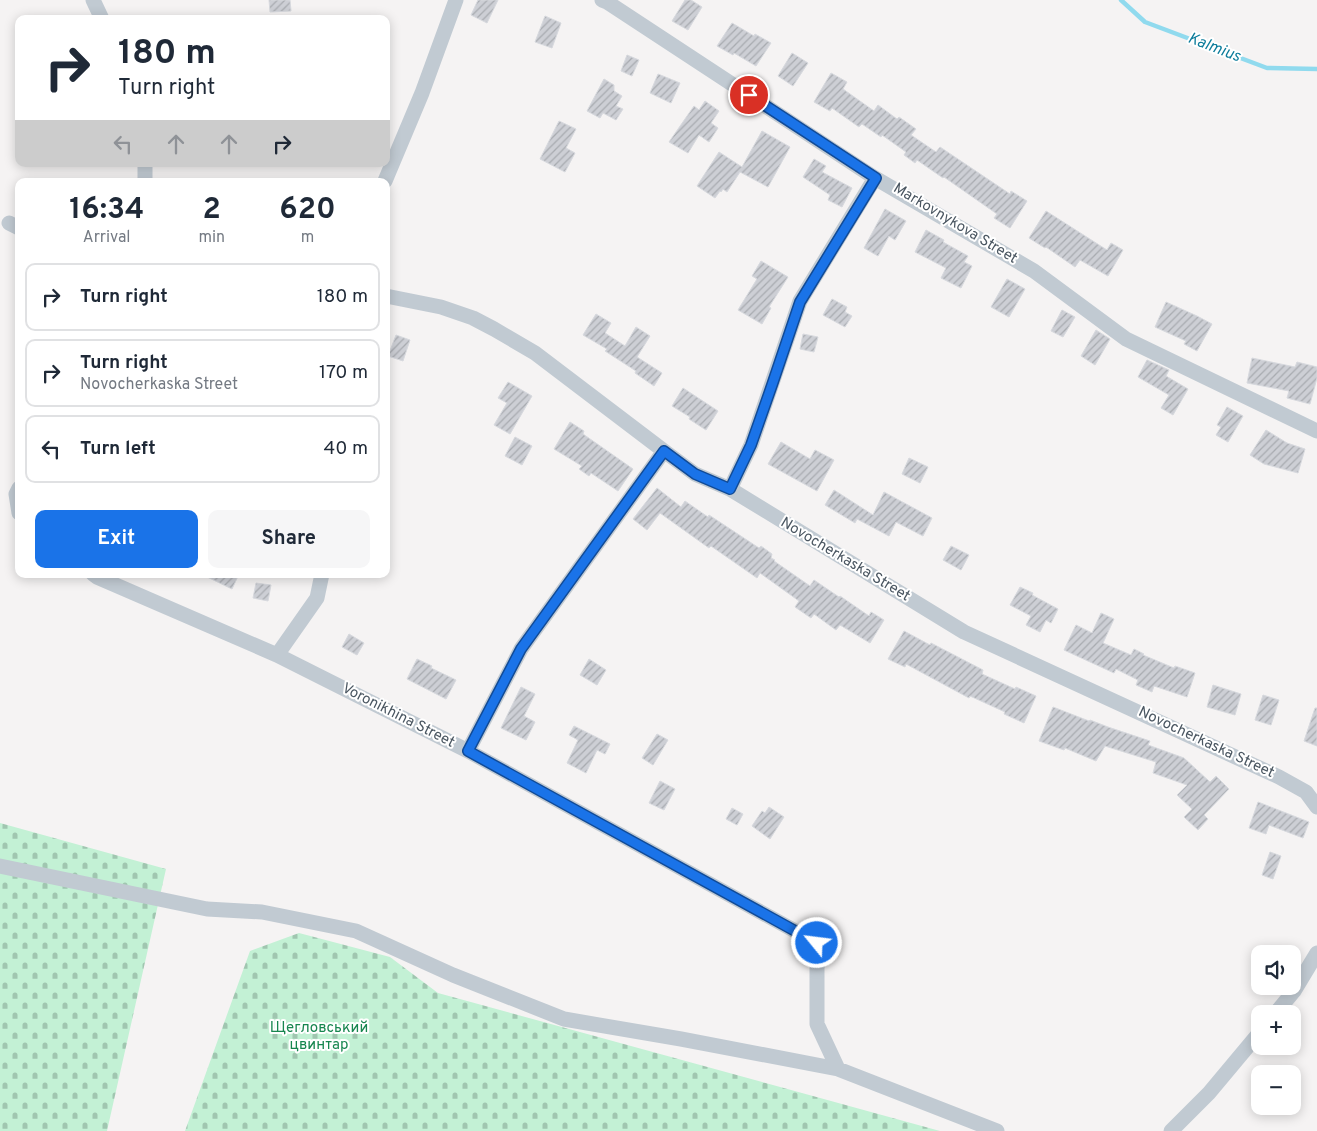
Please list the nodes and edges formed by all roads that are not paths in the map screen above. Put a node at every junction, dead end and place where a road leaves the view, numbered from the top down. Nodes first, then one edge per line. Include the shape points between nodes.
1 (93, 0) edge
2 (456, 0) edge
3 (602, 0) edge
4 (100, 15) edge
5 (386, 178) edge
6 (876, 178) junction
7 (390, 297) edge
8 (1317, 431) edge
9 (664, 451) junction
10 (730, 489) junction
11 (100, 578) edge
12 (321, 578) edge
13 (277, 655) junction
14 (468, 751) junction
15 (1317, 807) edge
16 (0, 866) edge
17 (1317, 954) edge
18 (1282, 1005) edge
19 (1251, 1043) edge
20 (838, 1069) junction
21 (997, 1131) edge
22 (1171, 1131) edge

1 - 4 street
2 - 5 street
3 - 6 street, Markovnykova Street
6 - 8 street, Markovnykova Street via 1034,272 1126,339
6 - 10 street via 800,302 751,445
7 - 9 street, Novocherkaska Street via 441,307 494,328 536,353
9 - 10 street, Novocherkaska Street via 695,474
9 - 14 street via 521,649
10 - 15 street, Novocherkaska Street via 964,632 1279,777 1306,792
11 - 13 street, Voronikhina Street
12 - 13 street via 317,598
13 - 14 street, Voronikhina Street
14 - 20 street, Voronikhina Street via 817,943 817,1024
16 - 20 street via 207,910 262,912 356,931 453,975 564,1019
17 - 18 street
19 - 22 street via 1209,1093
20 - 21 street

